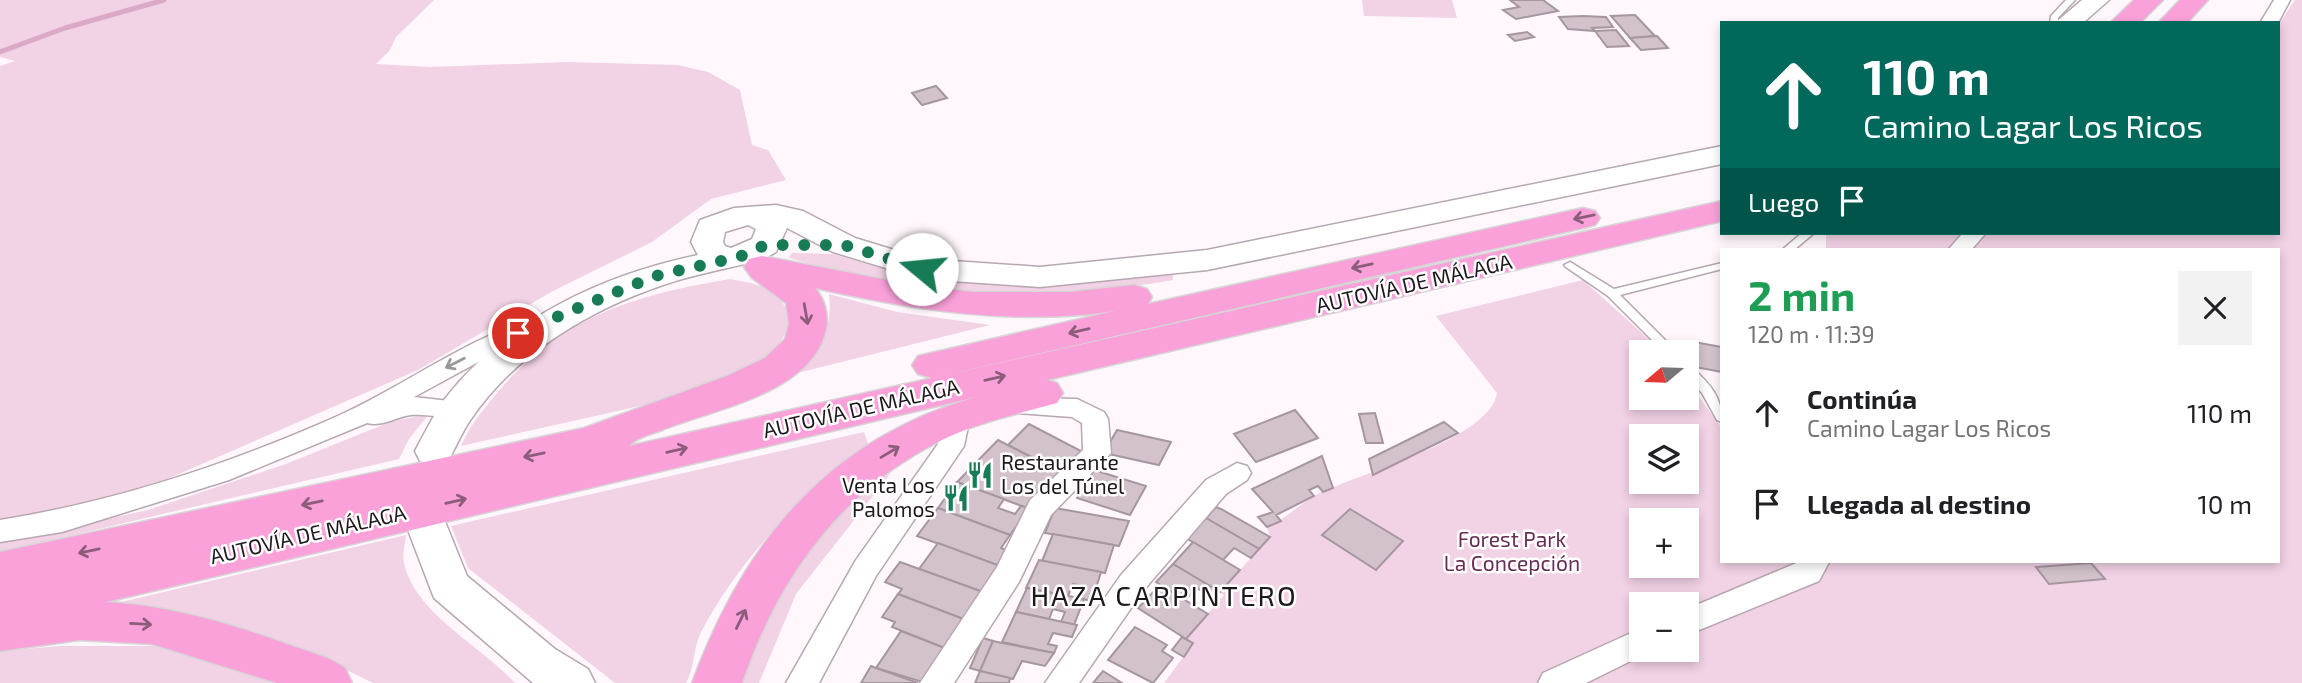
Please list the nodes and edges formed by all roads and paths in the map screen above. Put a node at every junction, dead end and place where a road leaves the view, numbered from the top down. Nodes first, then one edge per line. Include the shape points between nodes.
1 (2071, 0) edge
2 (2097, 0) edge
3 (2150, 0) edge
4 (2195, 0) edge
5 (2224, 0) edge
6 (2282, 0) edge
7 (2054, 21) edge
8 (2070, 21) edge
9 (2125, 21) edge
10 (2173, 21) edge
11 (2205, 21) edge
12 (2270, 21) edge
13 (1720, 155) edge
14 (1720, 185) edge
15 (1720, 211) edge
16 (750, 216) junction
17 (711, 227) junction
18 (1720, 229) edge
19 (1806, 235) edge
20 (1973, 235) edge
21 (844, 245) junction
22 (1789, 248) edge
23 (1961, 248) edge
24 (748, 257) junction
25 (1570, 265) junction
26 (1720, 266) edge
27 (621, 288) junction
28 (1264, 288) junction
29 (1612, 293) junction
30 (562, 316) junction
31 (1659, 340) edge
32 (1699, 382) edge
33 (1720, 387) edge
34 (1707, 390) junction
35 (1017, 400) junction
36 (458, 409) junction
37 (1720, 413) edge
38 (957, 417) junction
39 (342, 425) junction
40 (588, 443) junction
41 (434, 451) dead end
42 (1237, 473) dead end
43 (429, 530) dead end
44 (0, 531) edge
45 (1813, 563) edge
46 (0, 571) edge
47 (0, 607) edge
48 (1699, 617) edge
49 (0, 631) edge
50 (1629, 647) edge
51 (552, 676) edge
52 (327, 683) edge
53 (717, 683) edge
54 (802, 683) edge
55 (936, 683) edge
56 (1061, 683) edge
57 (1554, 683) edge

1 - 7 lane
2 - 8 street
3 - 9 highway
4 - 10 highway
5 - 11 highway
6 - 12 street
13 - 21 street via 1206,260 1040,277 922,269
14 -> 28 highway, AUTOVÍA DE MÁLAGA
47 -> 15 highway, AUTOVÍA DE MÁLAGA
16 - 17 street
16 - 21 street via 792,218
16 - 24 street via 766,221 772,229
17 - 24 street via 707,242 713,253
17 - 27 street
18 - 25 highway
19 - 22 lane
20 - 23 street
21 - 24 street
24 - 27 street via 655,276
24 - 28 highway via 880,291 969,303 1111,301 1187,288
24 -> 40 highway via 804,298 808,326 798,348 778,369 746,386
25 - 29 lane
25 - 35 highway
26 - 29 lane
27 - 30 street
28 -> 40 highway, AUTOVÍA DE MÁLAGA
29 - 31 lane
30 - 36 street via 498,363
30 -> 39 street via 496,341
32 - 34 lane
33 - 34 lane
34 - 37 lane
35 - 38 highway
35 - 55 street via 1026,407 1077,408 1095,419 1097,453 1040,508 1008,574
36 - 39 street via 411,406
36 - 41 street
53 -> 38 highway via 729,643 757,586 789,541 871,463 923,431
38 - 54 street via 951,446 866,568
39 - 44 street via 219,473 62,521
40 -> 46 highway, AUTOVÍA DE MÁLAGA
42 - 56 street via 1216,487 1132,583
43 - 51 street via 449,586
45 - 48 street via 1808,573
49 -> 52 highway via 80,620 152,624 228,645
50 - 57 street

